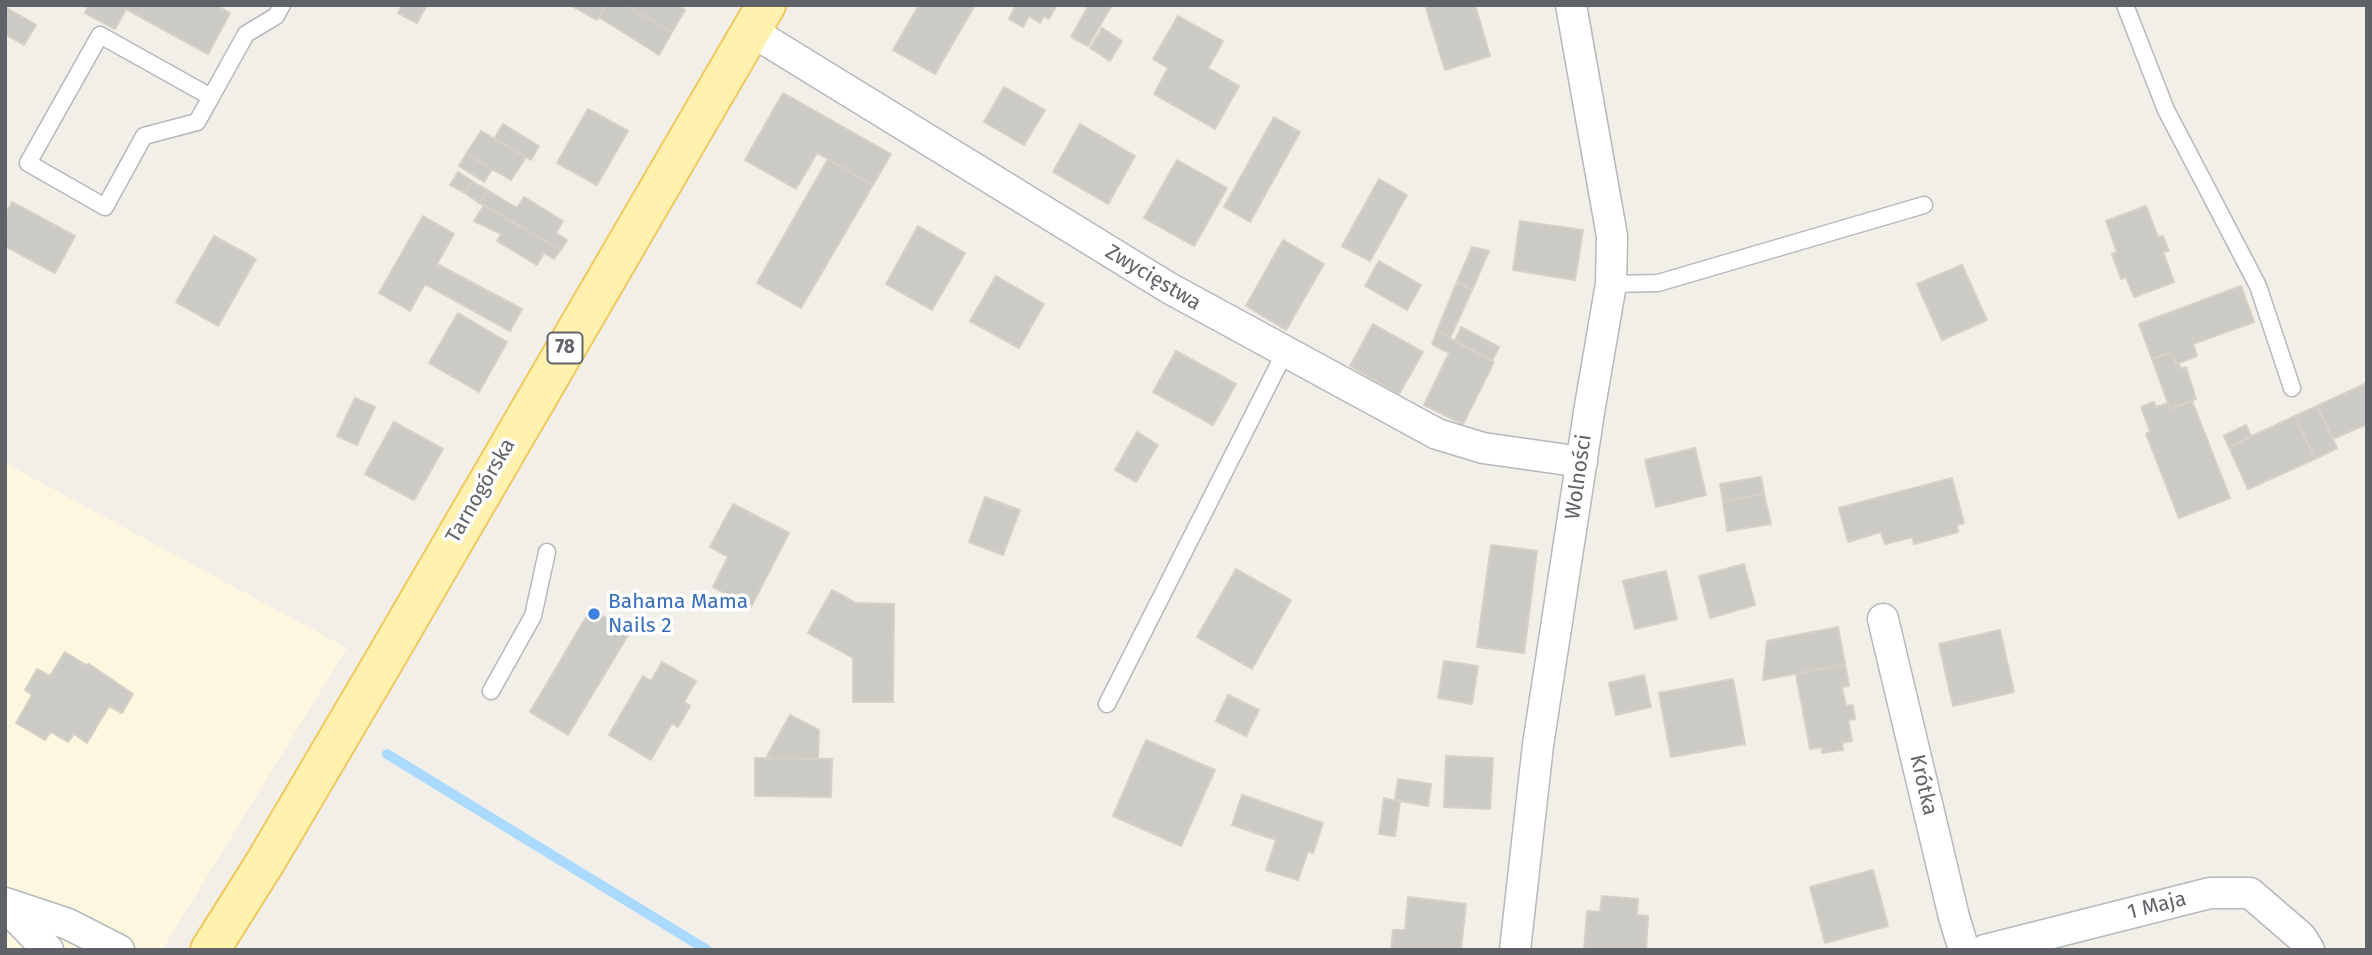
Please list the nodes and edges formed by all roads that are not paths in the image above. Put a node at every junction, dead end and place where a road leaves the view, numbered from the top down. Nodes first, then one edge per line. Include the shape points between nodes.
1 (282, 5) edge
2 (1571, 5) edge
3 (2125, 5) edge
4 (758, 18) edge
5 (211, 97) junction
6 (1924, 205) dead end
7 (1611, 284) junction
8 (1285, 352) junction
9 (2292, 388) dead end
10 (1582, 462) junction
11 (547, 552) dead end
12 (1883, 619) dead end
13 (491, 691) dead end
14 (1107, 704) dead end
15 (5, 905) edge
16 (48, 950) edge
17 (119, 950) edge
18 (210, 950) edge
19 (1515, 950) edge
20 (1964, 950) edge
21 (1985, 950) edge
22 (2309, 950) edge

1 - 5 lane via 276,16 246,34
2 - 7 street, Wolności via 1612,236
3 - 9 lane via 2166,110 2258,286
4 - 8 street, Zwycięstwa via 1169,288
4 - 18 main road, Tarnogórska / 78
5 - 5 lane via 197,122 144,136 104,207 28,163 100,35
6 - 7 lane via 1658,283
7 - 10 street, Wolności
8 - 10 street, Zwycięstwa via 1437,434 1483,447
8 - 14 lane
10 - 19 street, Wolności via 1538,745
11 - 13 lane via 533,616
12 - 20 street, Krótka
15 - 16 street
15 - 17 street via 68,923
21 - 22 street, 1 Maja via 2210,893 2250,893 2301,937

